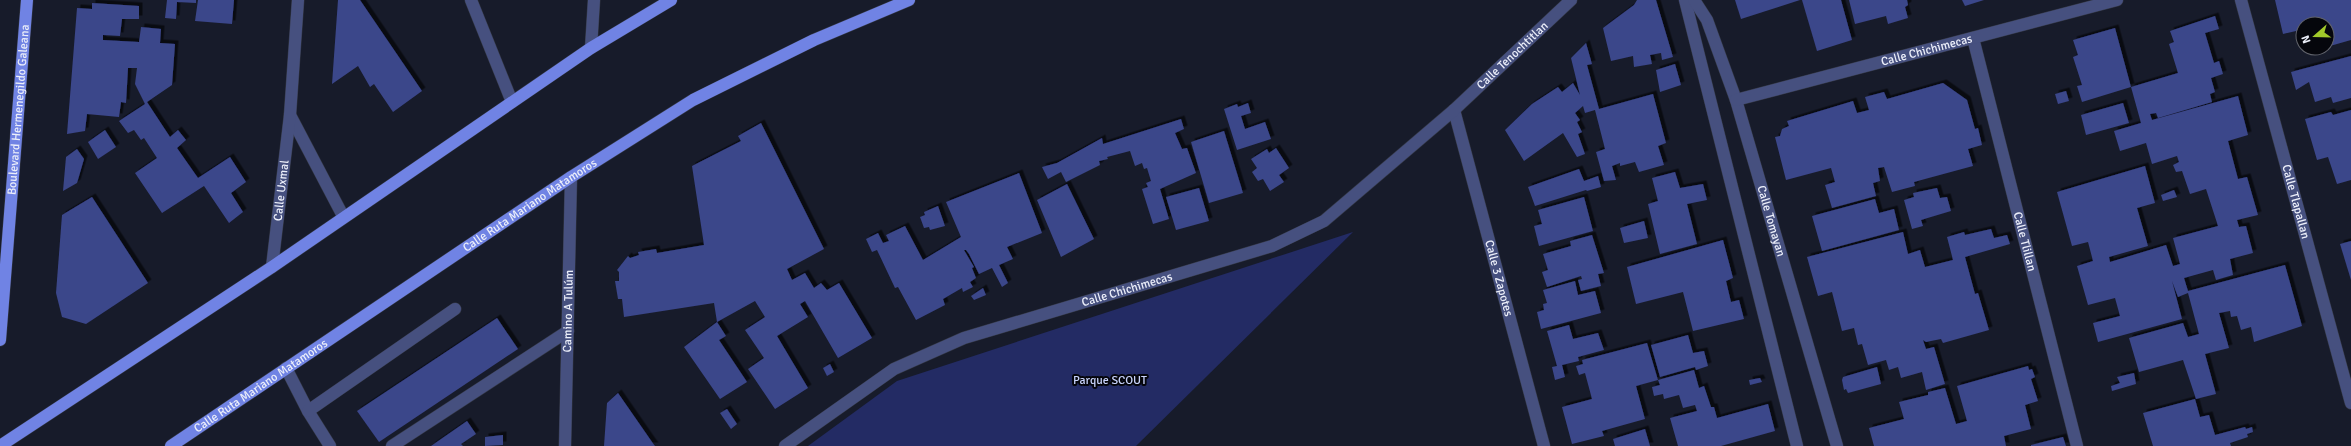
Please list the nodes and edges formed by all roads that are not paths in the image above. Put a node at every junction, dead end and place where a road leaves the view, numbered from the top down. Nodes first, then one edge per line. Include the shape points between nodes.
1 (27, 0) edge
2 (298, 0) edge
3 (471, 0) edge
4 (594, 0) edge
5 (671, 0) edge
6 (909, 0) edge
7 (1571, 0) edge
8 (1685, 0) edge
9 (1694, 0) edge
10 (2117, 0) edge
11 (2241, 0) edge
12 (1973, 38) junction
13 (591, 48) junction
14 (1736, 100) junction
15 (512, 102) junction
16 (1454, 110) junction
17 (290, 115) junction
18 (571, 177) junction
19 (344, 216) junction
20 (272, 267) junction
21 (455, 309) dead end
22 (568, 331) junction
23 (0, 340) edge
24 (286, 368) junction
25 (2351, 403) edge
26 (308, 411) junction
27 (0, 446) edge
28 (171, 446) edge
29 (330, 446) edge
30 (392, 446) edge
31 (565, 446) edge
32 (785, 446) edge
33 (1544, 446) edge
34 (1797, 446) edge
35 (1837, 446) edge
36 (2077, 446) edge

1 - 23 main road, Boulevard Hermenegildo Galeana
2 - 17 street, Calle Uxmal
3 - 15 street
4 - 13 street
5 - 13 main road
6 - 18 main road, Calle Ruta Mariano Matamoros via 814,40 694,100
7 - 16 street, Calle Tenochtitlan
8 - 34 street
9 - 14 street, Calle Tomayan via 1707,20
10 - 12 street, Calle Chichimecas
11 - 25 street, Calle Tlapallan
12 - 14 street, Calle Chichimecas
12 - 36 street, Calle Tlillan
13 - 15 main road
14 - 35 street, Calle Tomayan
15 - 19 main road
16 - 32 street, Calle Chichimecas via 1324,220 1272,246 964,338 894,369
16 - 33 street, Calle 3 Zapotes
17 - 19 street
17 - 20 street, Calle Uxmal
18 - 22 street, Camino A Tulúm
18 - 24 main road, Calle Ruta Mariano Matamoros
19 - 20 main road
20 - 27 main road
21 - 26 street
22 - 30 street
22 - 31 street, Camino A Tulúm
24 - 26 street
24 - 28 main road, Calle Ruta Mariano Matamoros
26 - 29 street

